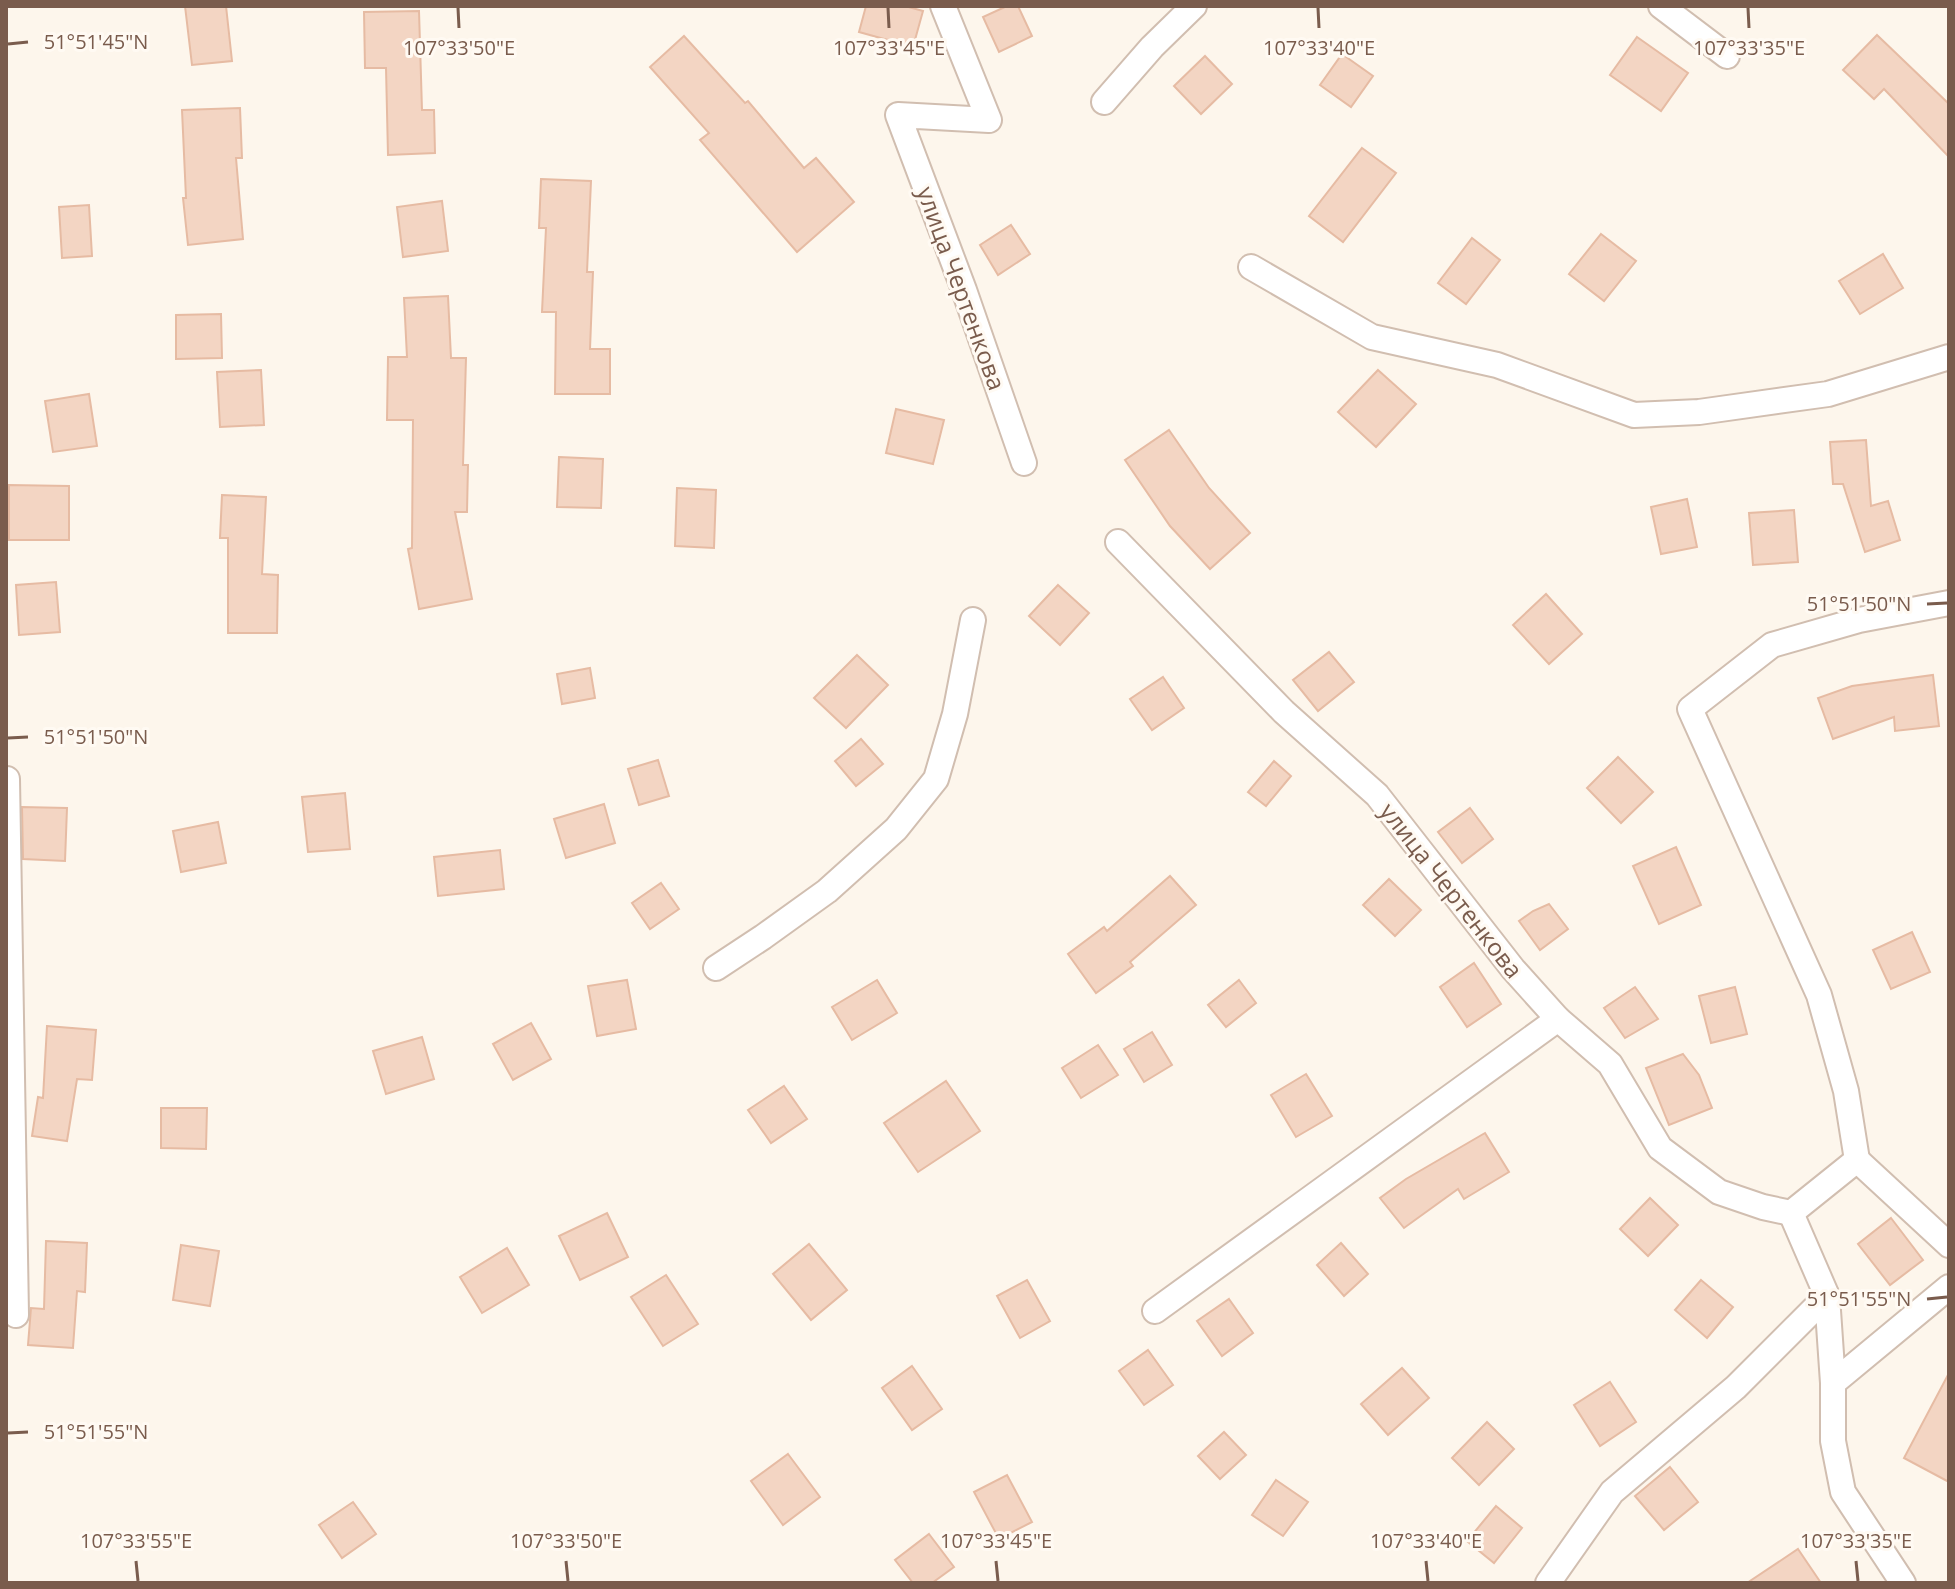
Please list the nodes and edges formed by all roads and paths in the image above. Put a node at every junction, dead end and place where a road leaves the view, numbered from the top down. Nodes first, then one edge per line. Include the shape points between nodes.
1 (943, 6) edge
2 (1194, 6) edge
3 (1661, 6) edge
4 (1727, 56) dead end
5 (1104, 102) dead end
6 (1251, 267) dead end
7 (1949, 357) edge
8 (1024, 463) dead end
9 (1118, 542) dead end
10 (1949, 603) edge
11 (973, 620) dead end
12 (7, 779) edge
13 (716, 968) dead end
14 (1558, 1019) junction
15 (1857, 1160) junction
16 (1791, 1213) junction
17 (1949, 1245) edge
18 (1949, 1287) edge
19 (1827, 1296) junction
20 (1155, 1311) dead end
21 (16, 1315) dead end
22 (1833, 1383) junction
23 (1548, 1583) edge
24 (1903, 1583) edge

1 - 8 street, улица Чертенкова via 989,120 898,115
2 - 5 street
3 - 4 street
6 - 7 street via 1372,337 1497,365 1634,415 1699,412 1828,394
9 - 14 street, улица Чертенкова via 1284,712 1377,795
10 - 15 street via 1859,620 1772,645 1690,709 1819,995 1846,1091
11 - 13 street via 936,779 896,829 827,891
12 - 21 street
14 - 16 street, улица Чертенкова via 1610,1064 1660,1148 1719,1192
14 - 20 street
15 - 16 street
15 - 17 street
16 - 19 street
18 - 22 street
19 - 22 street
19 - 23 street via 1736,1387 1612,1492
22 - 24 street via 1833,1441 1843,1492

